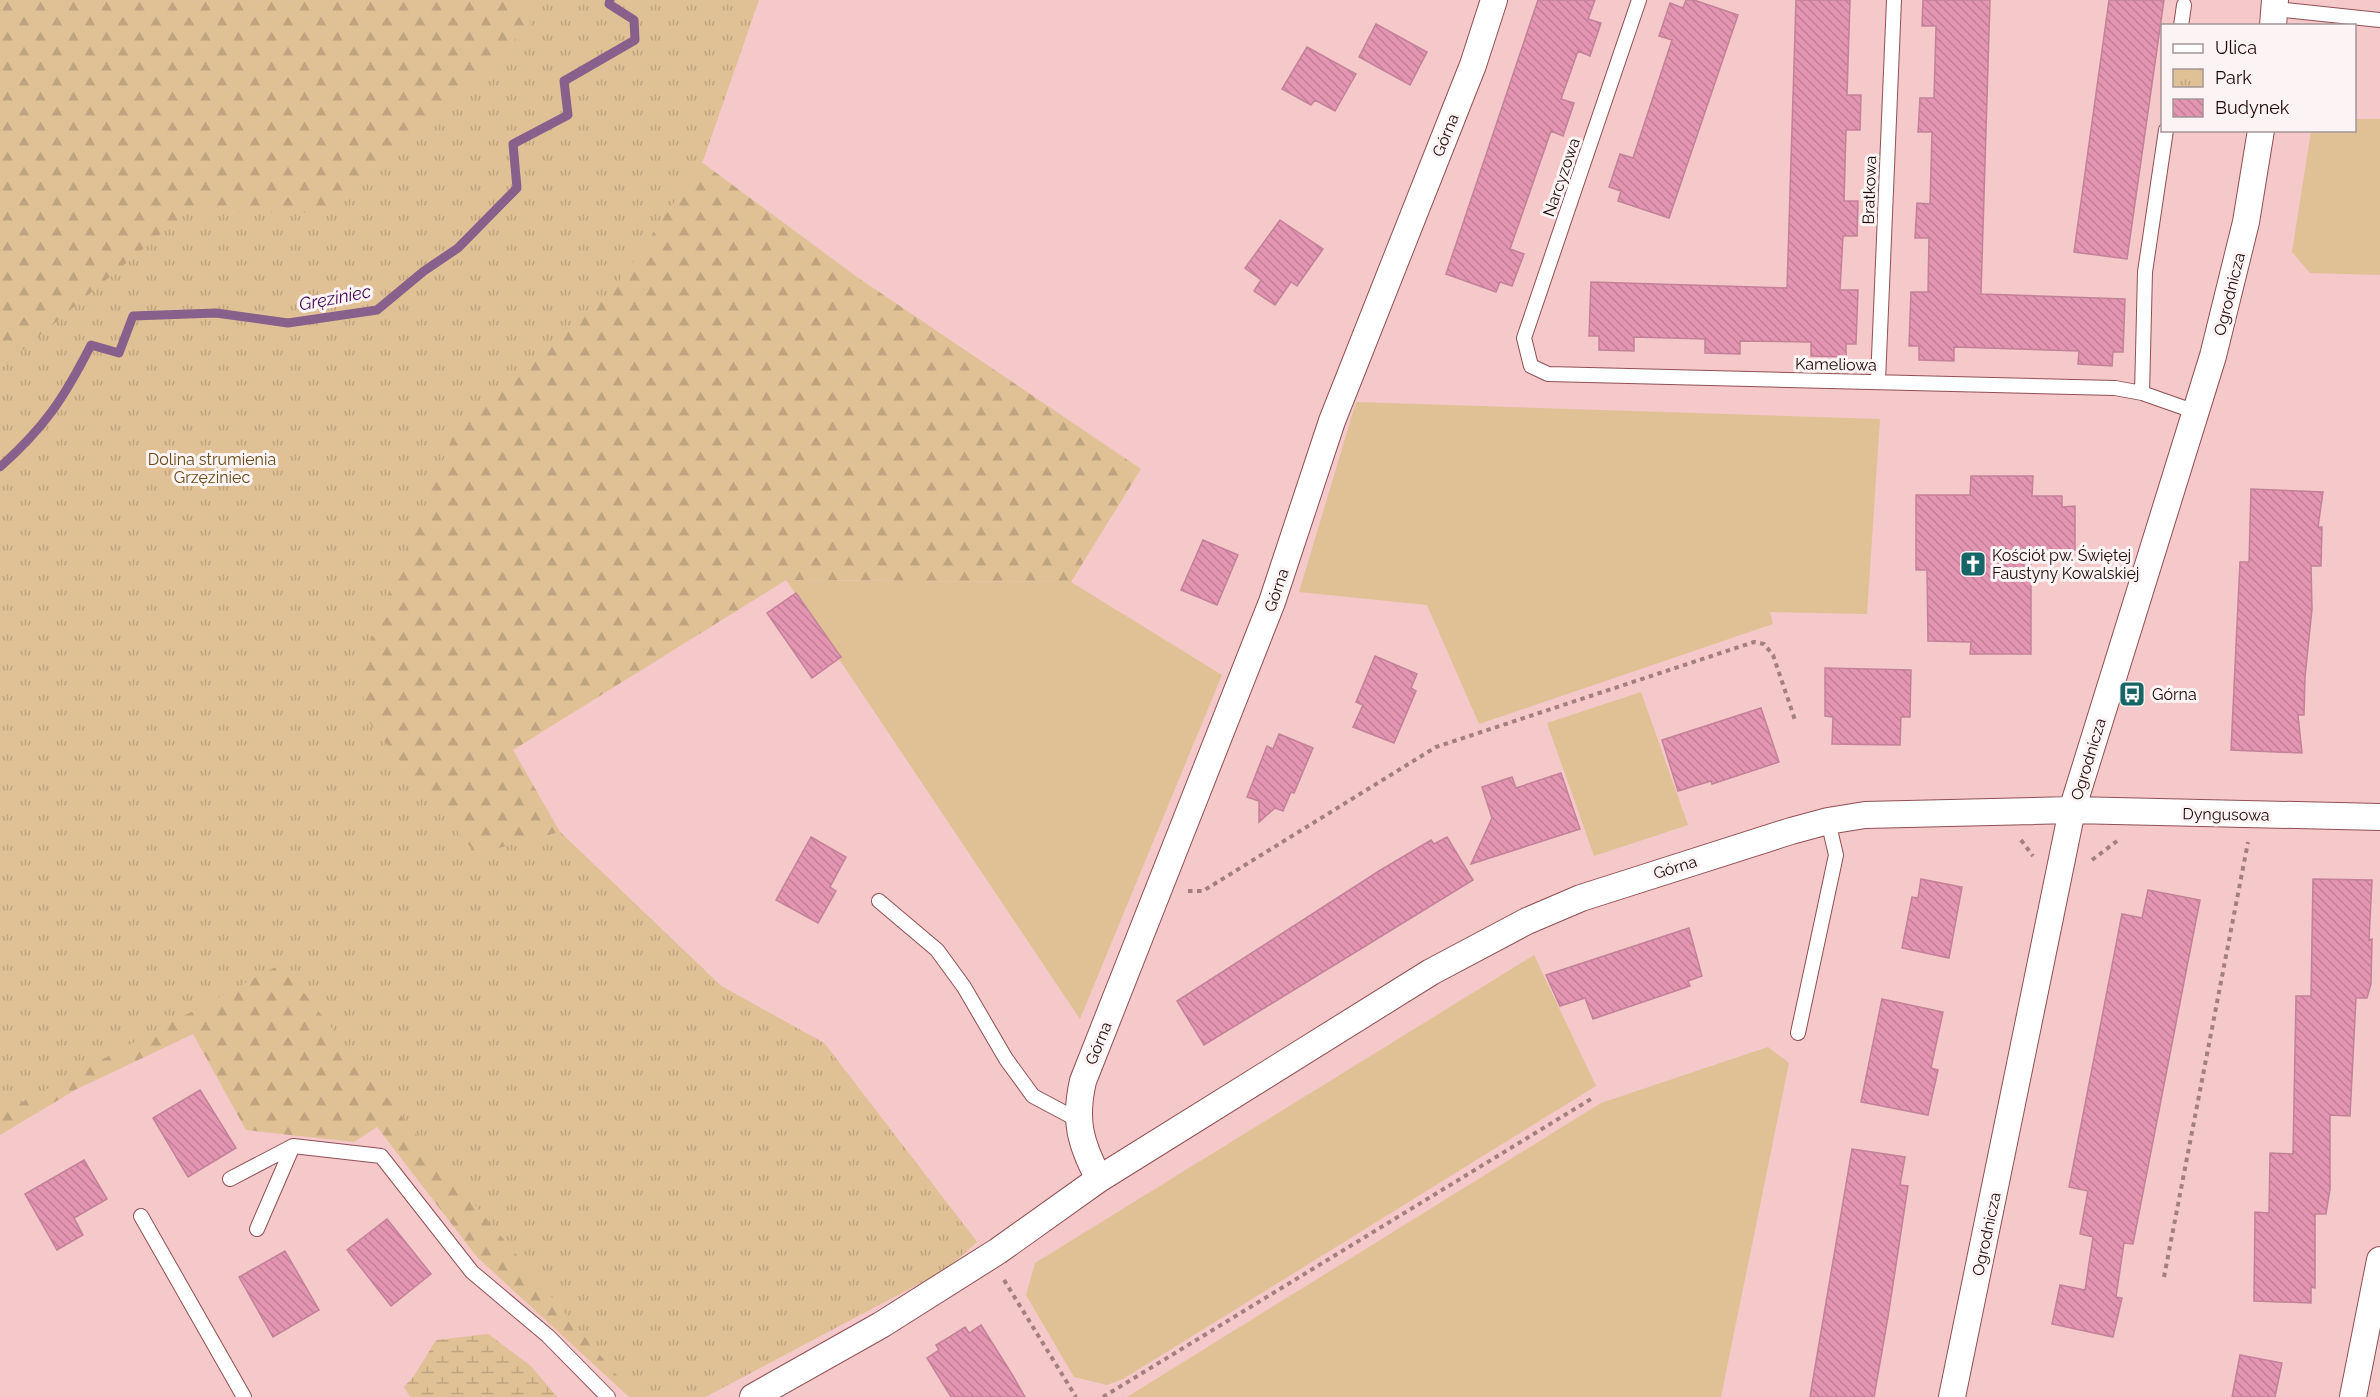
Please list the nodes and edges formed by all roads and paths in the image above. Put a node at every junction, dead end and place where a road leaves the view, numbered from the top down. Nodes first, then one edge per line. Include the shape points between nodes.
1 (1494, 0) edge
2 (1639, 0) edge
3 (1893, 0) edge
4 (2184, 5) dead end
5 (2274, 12) edge
6 (2380, 20) edge
7 (2181, 24) edge
8 (2166, 132) edge
9 (2261, 132) edge
10 (1531, 366) joint
11 (1878, 381) junction
12 (2142, 393) junction
13 (2196, 412) junction
14 (1796, 723) dead end
15 (2072, 810) junction
16 (2249, 814) junction
17 (2380, 817) edge
18 (1828, 821) junction
19 (1163, 879) junction
20 (879, 901) dead end
21 (1798, 1033) dead end
22 (1591, 1099) dead end
23 (1078, 1120) junction
24 (293, 1146) junction
25 (230, 1179) dead end
26 (1099, 1179) junction
27 (141, 1216) dead end
28 (257, 1228) dead end
29 (989, 1256) junction
30 (2380, 1260) edge
31 (2164, 1277) dead end
32 (244, 1397) edge
33 (608, 1397) edge
34 (753, 1397) edge
35 (1076, 1397) edge
36 (1103, 1397) edge
37 (1952, 1397) edge
38 (2353, 1397) edge

1 - 19 street, Górna via 1473,64 1332,421 1272,602
2 - 10 lane, Narcyzowa via 1524,338
3 - 11 lane, Bratkowa
4 - 7 lane
5 - 6 lane
8 - 12 lane via 2145,272
9 - 13 street, Ogrodnicza via 2246,222
10 - 11 lane, Kameliowa via 1548,374
11 - 12 lane, Kameliowa via 2115,388
12 - 13 lane, Kameliowa
13 - 15 street, Ogrodnicza
14 - 19 path via 1773,655 1764,644 1754,642 1436,747 1203,891 1189,891
15 - 16 street, Dyngusowa
15 - 18 street, Górna via 1916,813
15 - 37 street, Ogrodnicza
16 - 17 street, Dyngusowa
16 - 31 path via 2248,854
18 - 21 lane via 1836,855
18 - 26 street, Górna via 1627,882 1527,921 1431,972
19 - 23 street, Górna via 1083,1080
20 - 23 lane via 937,950 1032,1096
22 - 36 path
23 - 26 street, Górna via 1080,1139
24 - 25 lane
24 - 28 lane
24 - 33 lane via 381,1155 472,1272 548,1336
26 - 29 street, Górna
27 - 32 lane
29 - 34 street, Górna via 881,1326
29 - 35 path
30 - 38 street

